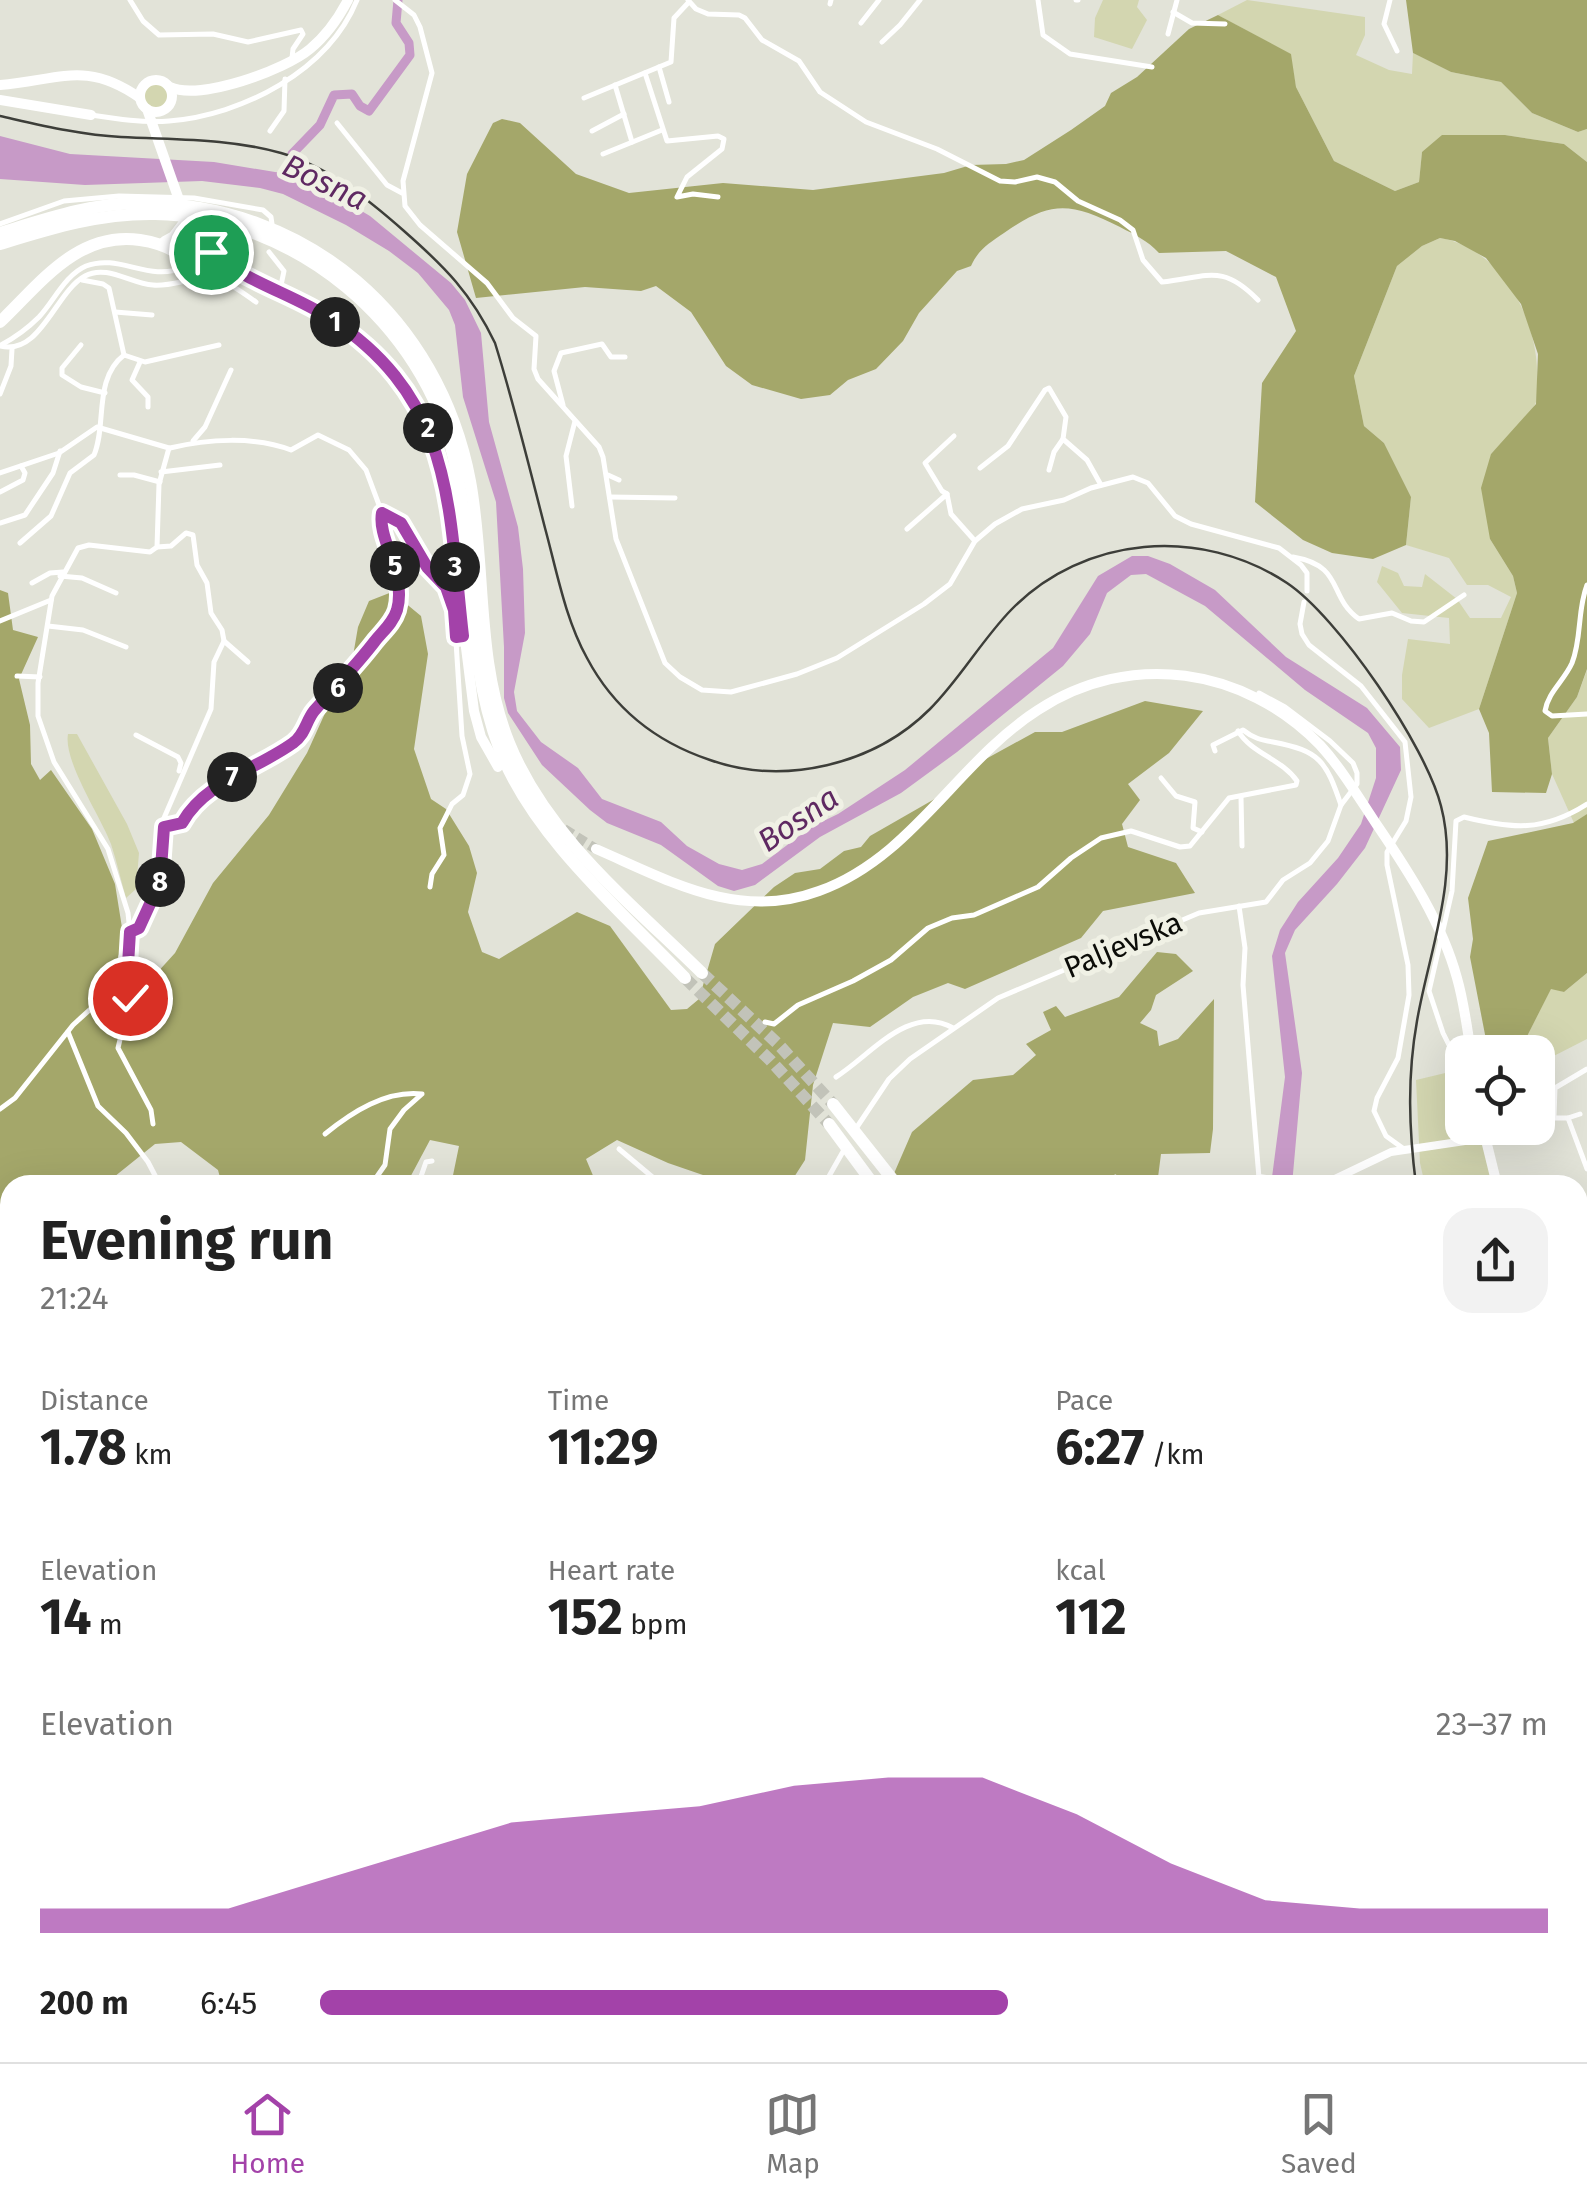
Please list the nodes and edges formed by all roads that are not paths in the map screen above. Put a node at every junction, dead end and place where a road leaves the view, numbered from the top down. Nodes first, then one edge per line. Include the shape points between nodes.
1 (130, 0) edge
2 (348, 0) edge
3 (357, 0) edge
4 (879, 0) edge
5 (920, 0) edge
6 (1038, 0) edge
7 (1176, 0) edge
8 (1390, 0) edge
9 (397, 1) edge
10 (688, 2) edge
11 (1174, 12) junction
12 (861, 22) dead end
13 (1226, 24) dead end
14 (1168, 34) dead end
15 (882, 42) dead end
16 (1397, 50) dead end
17 (293, 61) junction
18 (1152, 66) dead end
19 (658, 67) junction
20 (645, 73) junction
21 (285, 79) junction
22 (234, 83) junction
23 (0, 85) edge
24 (144, 85) junction
25 (122, 86) junction
26 (615, 86) junction
27 (170, 87) junction
28 (140, 98) junction
29 (584, 98) dead end
30 (0, 100) edge
31 (669, 102) dead end
32 (158, 110) junction
33 (624, 114) junction
34 (91, 115) joint
35 (337, 123) dead end
36 (592, 130) dead end
37 (662, 130) junction
38 (270, 132) dead end
39 (632, 142) junction
40 (603, 154) dead end
41 (402, 192) junction
42 (718, 197) dead end
43 (0, 224) edge
44 (272, 224) dead end
45 (0, 233) edge
46 (182, 234) junction
47 (0, 247) edge
48 (269, 252) dead end
49 (208, 258) junction
50 (188, 267) junction
51 (165, 273) junction
52 (80, 280) junction
53 (280, 290) junction
54 (1258, 300) dead end
55 (256, 302) dead end
56 (115, 312) junction
57 (152, 315) dead end
58 (3, 317) edge
59 (81, 345) dead end
60 (220, 345) dead end
61 (0, 346) edge
62 (12, 349) junction
63 (124, 355) junction
64 (625, 357) dead end
65 (140, 362) junction
66 (231, 370) dead end
67 (105, 393) junction
68 (0, 394) edge
69 (148, 407) dead end
70 (563, 408) junction
71 (575, 421) junction
72 (97, 427) junction
73 (954, 436) dead end
74 (1063, 439) junction
75 (191, 443) junction
76 (169, 448) junction
77 (60, 452) junction
78 (220, 464) dead end
79 (21, 466) junction
80 (980, 468) dead end
81 (1049, 470) dead end
82 (161, 472) junction
83 (0, 473) edge
84 (120, 475) dead end
85 (608, 475) junction
86 (619, 480) dead end
87 (160, 482) junction
88 (1101, 485) junction
89 (0, 492) edge
90 (947, 494) junction
91 (610, 497) junction
92 (674, 498) dead end
93 (572, 506) dead end
94 (382, 513) junction
95 (0, 522) edge
96 (907, 529) dead end
97 (975, 541) junction
98 (20, 543) dead end
99 (157, 547) junction
100 (1290, 556) junction
101 (62, 574) junction
102 (32, 583) dead end
103 (1587, 586) edge
104 (1306, 591) dead end
105 (116, 593) dead end
106 (1464, 596) dead end
107 (51, 600) junction
108 (1304, 602) dead end
109 (0, 621) edge
110 (48, 626) junction
111 (459, 636) junction
112 (224, 642) junction
113 (126, 647) dead end
114 (248, 662) dead end
115 (16, 676) dead end
116 (40, 677) junction
117 (1259, 693) dead end
118 (1587, 714) edge
119 (1238, 731) junction
120 (136, 734) dead end
121 (1215, 752) dead end
122 (498, 767) dead end
123 (1161, 778) dead end
124 (1241, 797) junction
125 (1587, 804) edge
126 (1340, 805) junction
127 (165, 816) junction
128 (164, 827) junction
129 (1202, 832) junction
130 (1242, 846) dead end
131 (596, 850) tunnel mouth
132 (430, 887) dead end
133 (1238, 906) junction
134 (130, 932) junction
135 (128, 944) junction
136 (702, 973) tunnel mouth
137 (685, 978) tunnel mouth
138 (765, 1022) dead end
139 (953, 1028) junction
140 (68, 1031) junction
141 (1467, 1035) edge
142 (1445, 1039) edge
143 (1587, 1069) edge
144 (836, 1077) dead end
145 (1555, 1088) edge
146 (833, 1104) tunnel mouth
147 (0, 1109) edge
148 (1580, 1114) dead end
149 (1555, 1116) edge
150 (1568, 1118) junction
151 (153, 1124) dead end
152 (829, 1124) tunnel mouth
153 (325, 1134) dead end
154 (1445, 1140) edge
155 (1487, 1145) edge
156 (1404, 1148) junction
157 (619, 1149) dead end
158 (432, 1161) dead end
159 (1587, 1169) edge
160 (155, 1175) edge
161 (378, 1175) edge
162 (421, 1175) edge
163 (650, 1175) edge
164 (830, 1175) edge
165 (867, 1175) edge
166 (891, 1175) edge
167 (1260, 1175) edge
168 (1344, 1175) edge
169 (1494, 1175) edge

1 - 17 street via 159,34 248,42 301,30
2 - 17 main road via 326,33
3 - 21 street via 330,44
4 - 12 street
5 - 15 street
6 - 18 street via 1043,35 1070,54
7 - 11 street
8 - 16 street via 1384,24
9 - 41 street via 420,27 432,73
10 - 19 street via 673,22 673,60
10 - 54 street via 708,14 745,18 762,40 798,62 820,92 866,122 1000,180 1054,182 1110,214 1132,230 1143,260 1162,282 1228,276
11 - 13 street via 1192,23
11 - 14 street
17 - 22 main road
19 - 20 street
19 - 31 street
20 - 26 street
20 - 37 street
21 - 34 street via 249,100 199,116 142,121
21 - 38 street via 284,110
22 - 27 main road
22 - 32 main road
23 - 25 main road via 82,74
24 - 25 main road
24 - 27 main road via 157,80
24 - 28 main road
25 - 28 main road
26 - 29 street
26 - 33 street
27 - 32 main road
28 - 32 main road
30 - 34 main road
32 - 46 main road via 156,127
33 - 36 street
33 - 39 street
35 - 41 street via 387,185
37 - 39 street
37 - 42 street via 666,142 724,139 722,150 687,177 676,195
39 - 40 street
41 - 70 street via 420,225 536,336 534,369
43 - 44 street via 64,201 162,194 263,210
45 - 136 highway via 114,205 205,209 308,246 384,306 427,362 462,444 492,689 524,778 576,848
46 - 49 main road via 206,238
46 - 50 main road
46 - 51 street
46 - 58 highway via 88,246
47 - 137 highway via 107,216 176,215 229,225 280,244 337,278 390,330 428,386 450,441 478,668 511,774 557,840
48 - 53 street via 284,271
49 - 50 main road
49 - 53 main road
50 - 51 street
51 - 61 street via 109,263 84,266 27,328
52 - 55 street via 101,272 153,286 208,278
52 - 56 street via 109,288
52 - 62 street
53 - 111 main road via 360,340 422,414 442,463
56 - 57 street
56 - 63 street
59 - 67 street via 62,376
60 - 65 street
61 - 62 street
62 - 68 street
63 - 65 street
63 - 67 street via 111,367
64 - 70 street via 611,357 602,344 560,353 554,371
65 - 69 street via 132,380 148,397
66 - 75 street
67 - 72 street
70 - 71 street
71 - 85 street via 598,447
71 - 93 street via 566,456
72 - 76 street
72 - 77 street
72 - 98 street via 94,455 70,472 51,516
73 - 90 street via 925,464
74 - 80 street via 1064,411 1046,388 1008,446
74 - 81 street
74 - 88 street via 1087,460
75 - 76 street
75 - 94 street via 247,440 290,450 323,436 362,464
76 - 82 street
77 - 79 street
77 - 95 street via 25,515
78 - 82 street
79 - 83 street
79 - 89 street via 23,480
82 - 87 street
84 - 87 street
85 - 86 street
85 - 91 street
87 - 99 street
88 - 97 street via 1022,508
88 - 100 street via 1141,479 1175,516
90 - 96 street
90 - 97 street via 951,514
91 - 92 street
91 - 97 street via 616,539 666,662 712,693 797,674 858,647 950,584
94 - 111 street via 401,523 446,587
94 - 128 street via 399,596 391,624 296,741 221,785 182,823
99 - 101 street via 150,552 82,546
99 - 112 street via 193,535
100 - 104 street via 1307,573
100 - 106 street via 1330,573 1347,609 1363,620 1386,613 1424,622
101 - 102 street
101 - 105 street
101 - 107 street
103 - 118 street via 1576,652 1545,711
107 - 109 street
107 - 110 street
108 - 156 street via 1300,624 1308,646 1361,686 1405,742 1411,797 1387,865 1409,995 1398,1058 1374,1111 1386,1136
110 - 113 street via 83,630
110 - 116 street
111 - 122 main road via 481,736
111 - 132 street via 469,779 440,828 444,855
112 - 114 street
112 - 127 street via 214,662 211,709
115 - 116 street
116 - 134 street via 41,731 64,782 108,849
117 - 126 street, Paljevska via 1353,763 1357,784
119 - 121 street via 1213,744
119 - 124 street via 1298,781
119 - 126 street via 1316,756
120 - 127 street via 180,760
123 - 129 street via 1176,796 1195,802 1193,828
124 - 129 street via 1230,798
124 - 130 street
125 - 142 street via 1520,828 1456,821 1452,892 1428,991
126 - 133 street, Paljevska via 1328,841 1310,864 1282,880 1266,902
127 - 128 street
128 - 134 street via 160,882 139,928
129 - 138 street via 1180,847 1131,830 1101,838 1038,888 928,928 853,982 798,1005 774,1024
131 - 141 main road via 732,902 817,892 880,858 1037,710 1092,684 1146,673 1196,675 1282,713 1341,772 1426,905 1457,976
133 - 139 street, Paljevska via 1199,913 1008,993
133 - 167 street
134 - 135 street
135 - 140 street via 113,985
135 - 151 street via 130,998 118,1048
139 - 144 street via 940,1022 904,1026
139 - 164 street, Paljevska via 889,1079
140 - 147 street
140 - 160 street via 94,1100
143 - 145 street
146 - 166 highway
148 - 150 street
149 - 150 street
150 - 159 street
152 - 165 highway
153 - 161 street via 368,1104 422,1094 390,1130
154 - 156 main road
155 - 169 main road
156 - 168 main road
157 - 163 street
158 - 162 street

